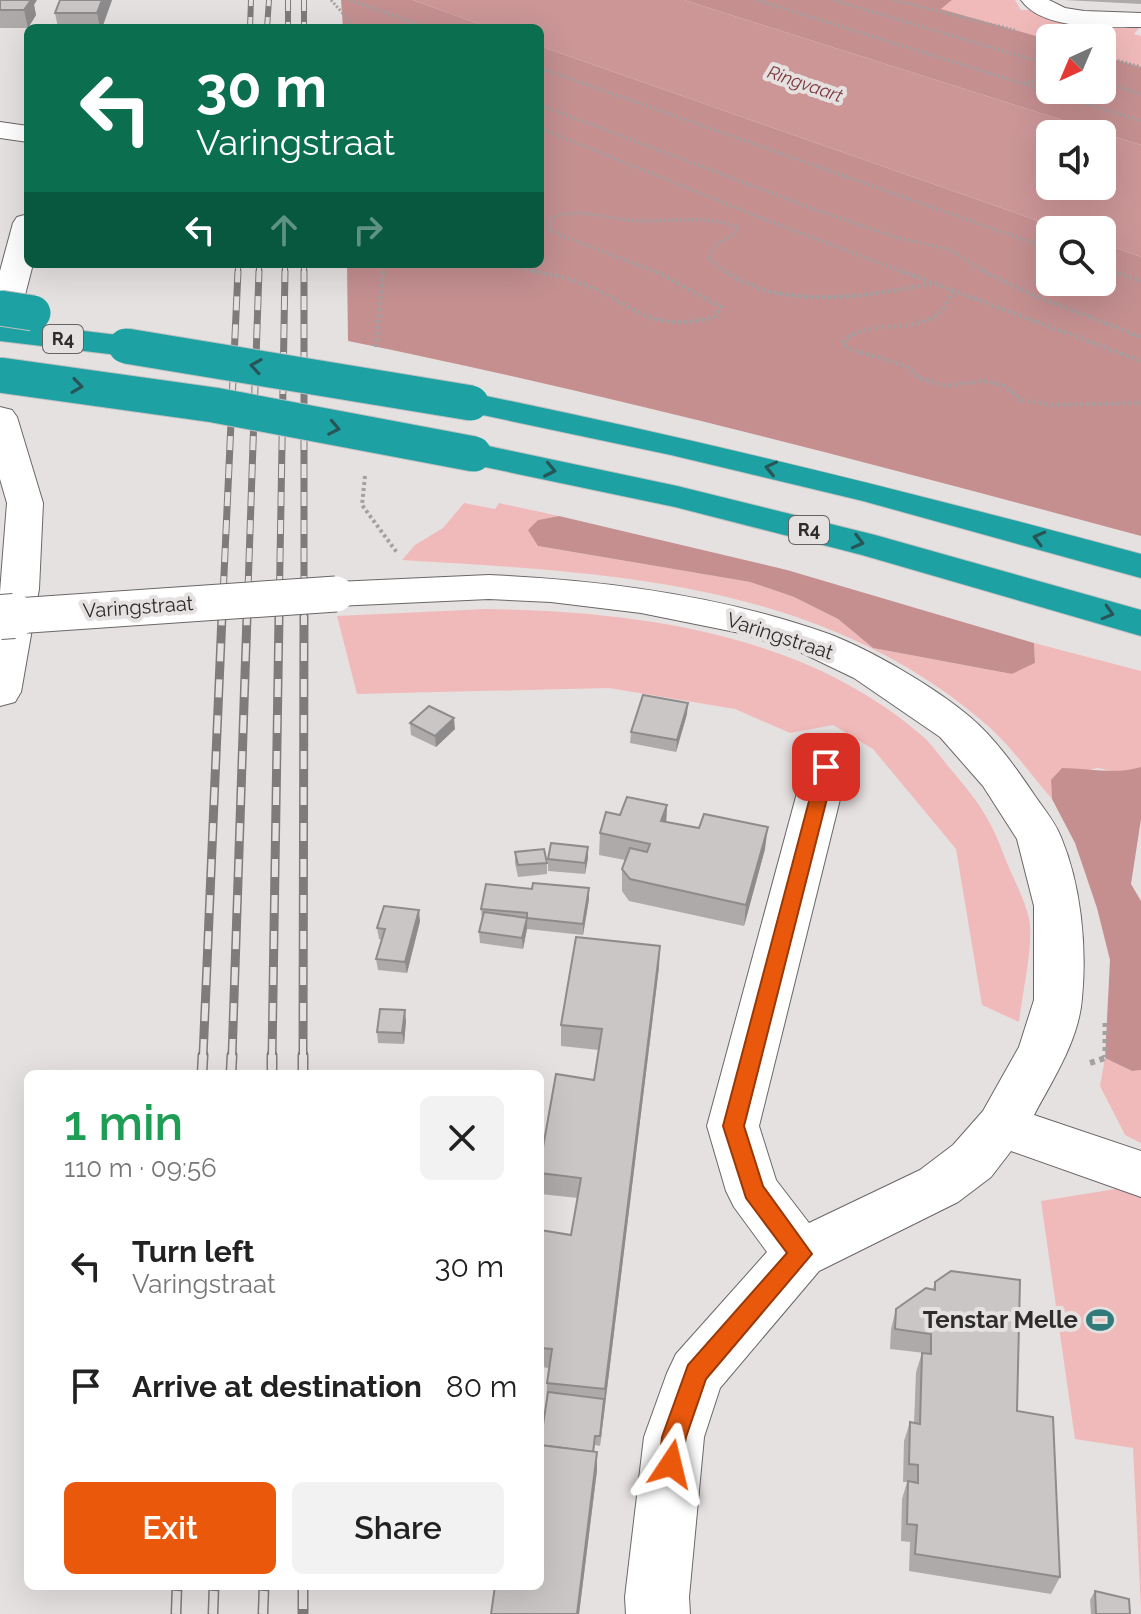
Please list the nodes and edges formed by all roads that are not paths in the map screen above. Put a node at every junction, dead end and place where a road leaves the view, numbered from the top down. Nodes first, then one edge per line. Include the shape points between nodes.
1 (1043, 6) edge
2 (1141, 20) edge
3 (0, 130) edge
4 (24, 133) edge
5 (24, 238) edge
6 (0, 308) edge
7 (0, 331) edge
8 (126, 346) junction
9 (0, 375) edge
10 (0, 417) edge
11 (1141, 566) edge
12 (0, 617) edge
13 (1141, 623) edge
14 (0, 692) edge
15 (826, 767) dead end
16 (1001, 1126) junction
17 (1141, 1174) edge
18 (800, 1254) junction
19 (658, 1614) edge

1 - 2 street via 1090,18
3 - 4 street
5 - 7 street
6 - 8 highway, bridge via 33,313
7 - 8 highway, R4
11 -> 8 highway, R4, bridge via 671,444 471,403
9 -> 13 highway, R4, bridge via 214,405 677,497
10 - 14 street via 25,503 20,589
12 - 16 street, Varingstraat, bridge via 336,594 489,587 551,590 746,622 816,644 868,668 955,727 998,775 1039,837 1057,906 1058,1000 1043,1051
15 - 18 street via 733,1126 753,1191
16 - 17 street
16 - 18 street, Varingstraat via 972,1161 939,1186
18 - 19 street, Varingstraat via 696,1373 674,1437

